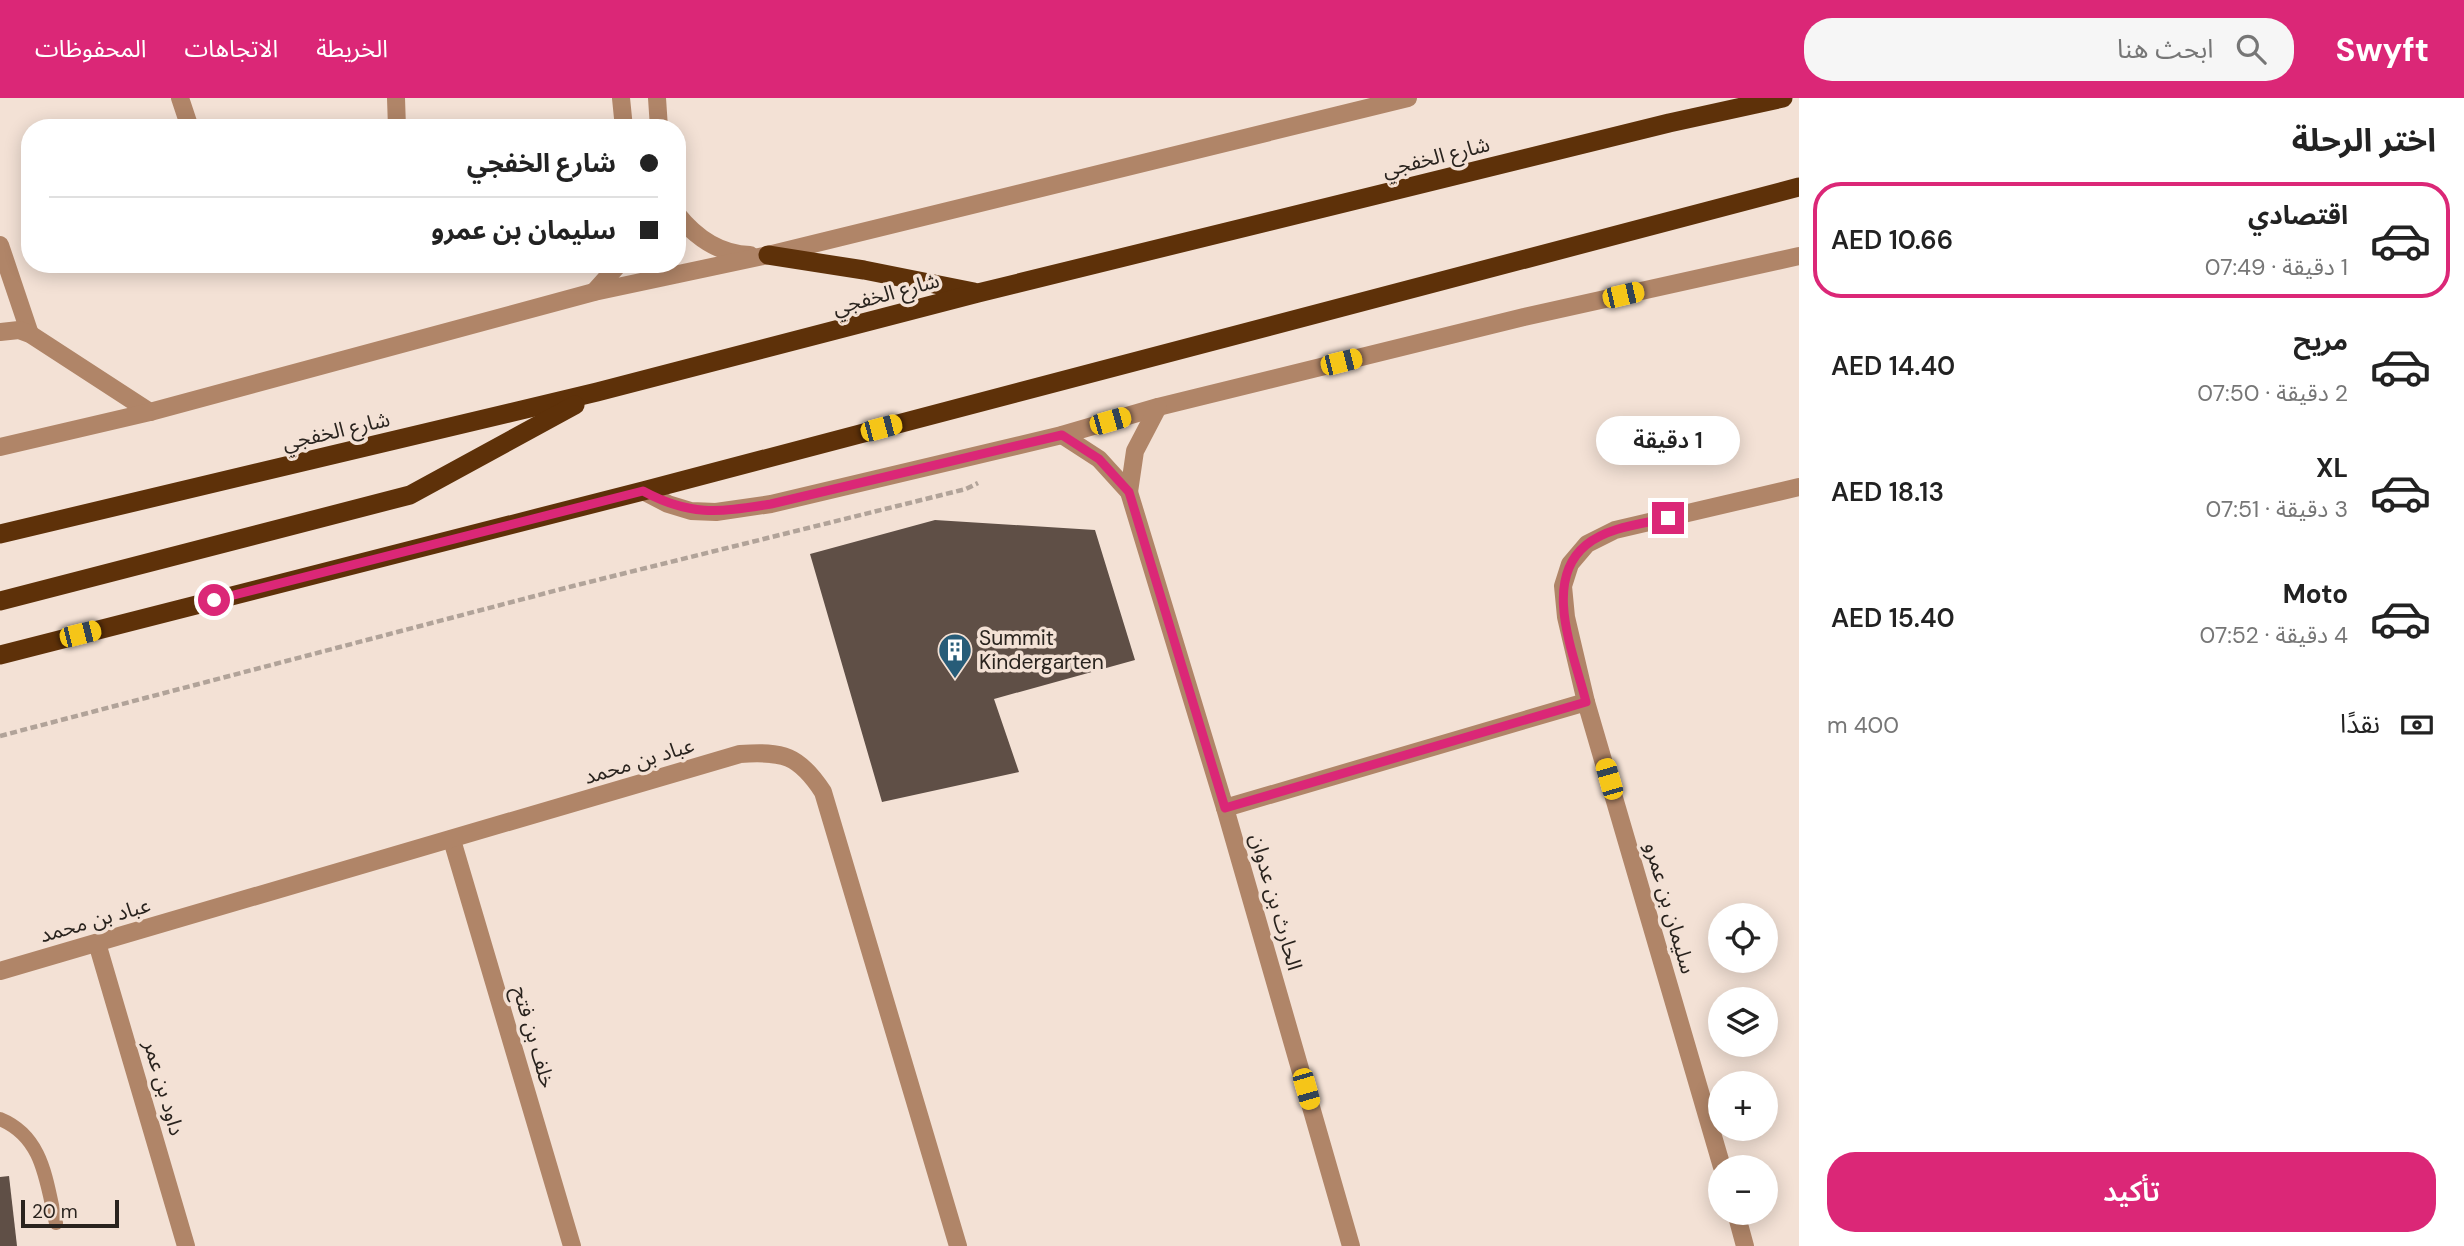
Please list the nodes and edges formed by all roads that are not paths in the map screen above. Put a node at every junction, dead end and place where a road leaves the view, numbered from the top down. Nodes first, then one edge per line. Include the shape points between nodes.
1 (180, 98) edge
2 (396, 98) edge
3 (621, 98) edge
4 (657, 98) edge
5 (1408, 98) edge
6 (1783, 98) edge
7 (187, 119) edge
8 (397, 119) edge
9 (623, 119) edge
10 (658, 119) edge
11 (1799, 187) edge
12 (686, 225) edge
13 (0, 245) edge
14 (768, 256) junction
15 (1799, 256) edge
16 (611, 273) edge
17 (686, 273) edge
18 (686, 273) edge
19 (594, 292) junction
20 (978, 293) junction
21 (0, 332) edge
22 (30, 334) junction
23 (597, 392) junction
24 (1158, 407) junction
25 (150, 412) junction
26 (1062, 435) junction
27 (0, 447) edge
28 (1799, 487) edge
29 (643, 491) junction
30 (1129, 492) junction
31 (0, 534) edge
32 (0, 601) edge
33 (0, 655) edge
34 (1586, 702) junction
35 (1225, 808) junction
36 (452, 840) junction
37 (97, 943) junction
38 (0, 971) edge
39 (0, 1119) edge
40 (1718, 1155) edge
41 (56, 1223) dead end
42 (1739, 1225) edge
43 (1346, 1245) edge
44 (186, 1246) edge
45 (572, 1246) edge
46 (958, 1246) edge
47 (1745, 1246) edge

1 - 7 street
2 - 8 street
3 - 9 street
4 - 10 street
5 - 14 street
6 - 20 highway, شارع الخفجي
11 - 29 highway
12 - 14 street via 725,251
13 - 22 street
14 - 17 street
14 - 20 highway
15 - 24 street via 1524,317
16 - 19 street
18 - 19 street
19 - 25 street
20 - 23 highway, شارع الخفجي
21 - 22 street
22 - 25 street
23 - 31 highway, شارع الخفجي
23 - 32 highway via 410,495
24 - 26 street
24 - 30 street, الحارث بن عدوان via 1135,451
25 - 27 street
26 - 29 street via 738,509 691,511
26 - 30 street, الحارث بن عدوان via 1099,459
28 - 34 street, سليمان بن عمرو via 1615,530 1587,544 1570,564 1563,586
29 - 33 highway
30 - 35 street, الحارث بن عدوان
34 - 35 street
34 - 40 street, سليمان بن عمرو
35 - 43 street, الحارث بن عدوان
36 - 37 street, عباد بن محمد
36 - 45 street, خلف بن فتح
36 - 46 street, عباد بن محمد via 740,754 769,752 794,759 810,771 823,792
37 - 38 street, عباد بن محمد
37 - 44 street, داود بن عمر
39 - 41 lane via 20,1130 37,1150
42 - 47 street

